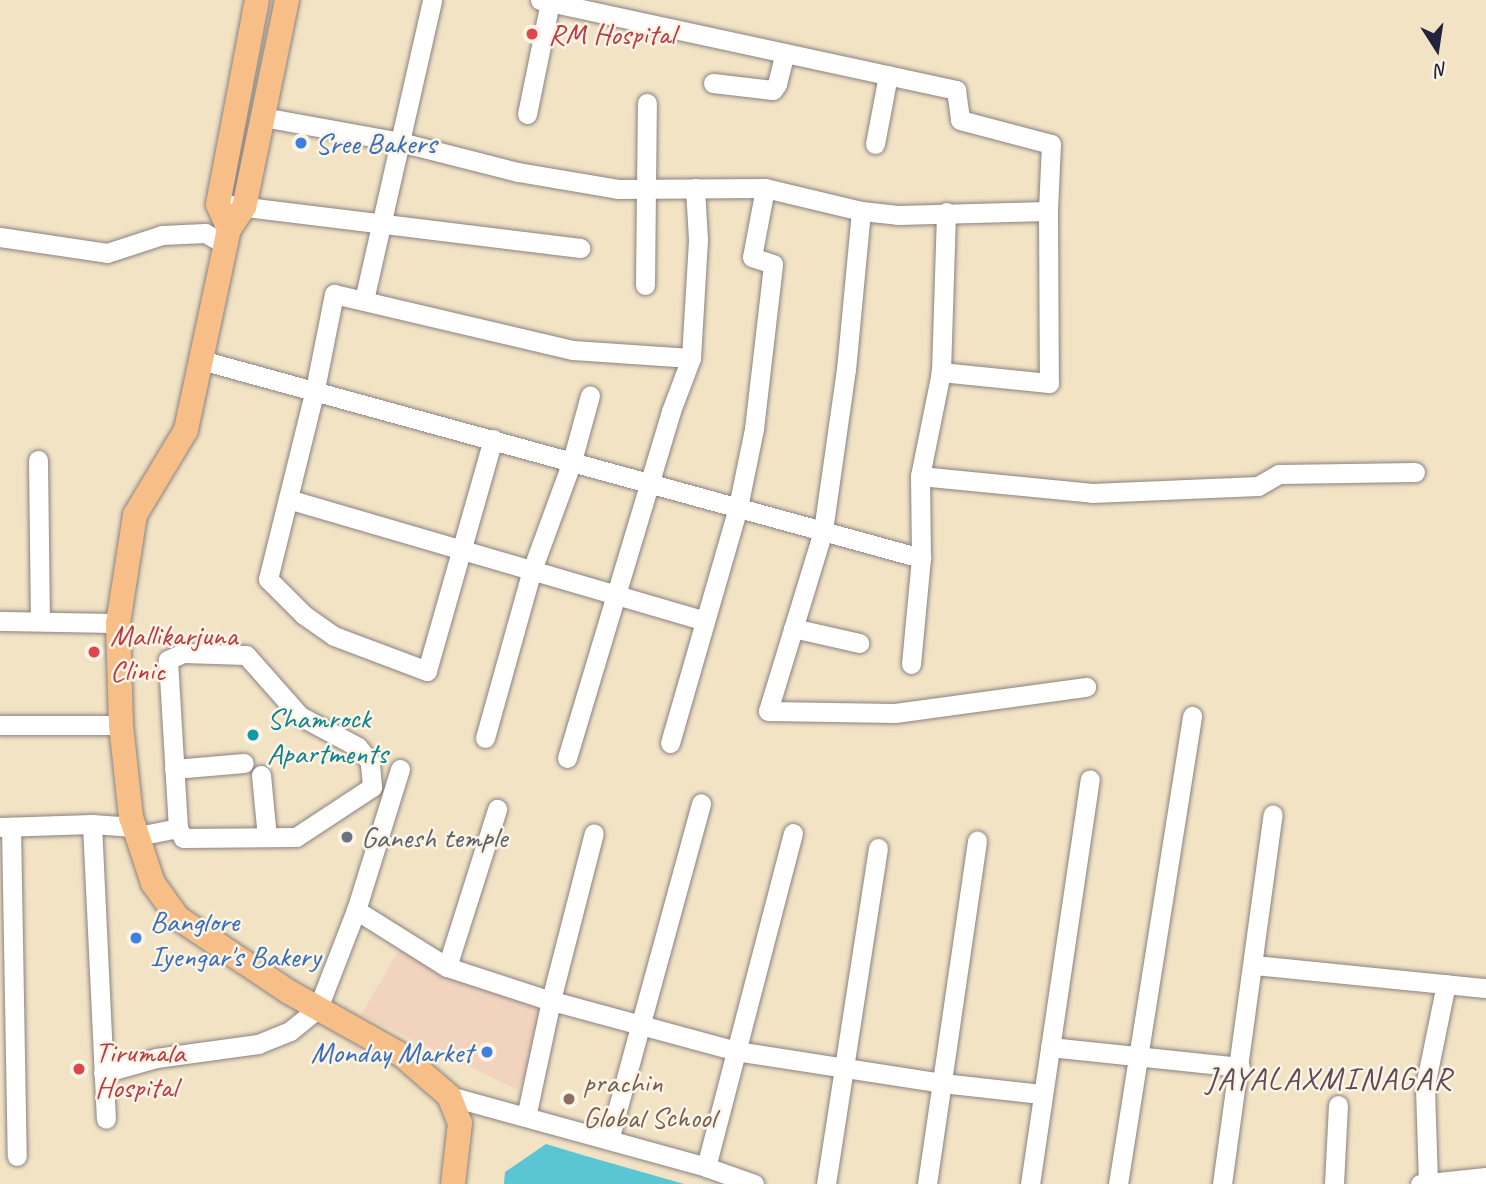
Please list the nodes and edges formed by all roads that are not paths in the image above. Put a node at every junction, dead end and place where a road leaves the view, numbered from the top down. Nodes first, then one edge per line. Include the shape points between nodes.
1 (257, 0) edge
2 (286, 0) edge
3 (432, 0) edge
4 (545, 1) edge
5 (785, 53) junction
6 (888, 75) junction
7 (713, 83) dead end
8 (647, 103) dead end
9 (527, 114) dead end
10 (262, 117) junction
11 (400, 142) junction
12 (875, 144) dead end
13 (695, 188) junction
14 (765, 188) junction
15 (648, 189) junction
16 (218, 204) junction
17 (244, 207) junction
18 (861, 211) junction
19 (1048, 211) junction
20 (946, 212) junction
21 (382, 222) junction
22 (0, 237) edge
23 (228, 237) junction
24 (580, 248) dead end
25 (645, 285) dead end
26 (364, 300) junction
27 (691, 358) junction
28 (201, 360) junction
29 (941, 372) junction
30 (315, 389) junction
31 (590, 395) dead end
32 (493, 439) junction
33 (37, 460) dead end
34 (572, 461) junction
35 (1415, 472) dead end
36 (920, 476) junction
37 (651, 483) junction
38 (288, 499) junction
39 (738, 507) junction
40 (823, 531) junction
41 (462, 550) junction
42 (921, 558) junction
43 (532, 570) junction
44 (617, 595) junction
45 (0, 621) edge
46 (40, 621) junction
47 (705, 621) junction
48 (118, 623) junction
49 (793, 628) junction
50 (859, 643) dead end
51 (911, 664) dead end
52 (1086, 687) dead end
53 (1192, 716) dead end
54 (121, 724) junction
55 (0, 725) edge
56 (485, 738) dead end
57 (670, 743) dead end
58 (567, 758) dead end
59 (244, 763) dead end
60 (174, 769) junction
61 (400, 769) dead end
62 (261, 775) dead end
63 (1090, 779) dead end
64 (701, 803) dead end
65 (497, 808) dead end
66 (1273, 814) dead end
67 (92, 824) junction
68 (6, 827) edge
69 (178, 828) junction
70 (136, 832) junction
71 (594, 833) dead end
72 (793, 833) dead end
73 (267, 837) junction
74 (978, 841) dead end
75 (878, 848) dead end
76 (356, 910) junction
77 (1254, 965) junction
78 (447, 967) junction
79 (1446, 984) junction
80 (1486, 988) edge
81 (551, 1000) junction
82 (318, 1008) junction
83 (640, 1025) junction
84 (1050, 1047) junction
85 (736, 1051) junction
86 (1138, 1056) junction
87 (1240, 1067) junction
88 (844, 1069) junction
89 (103, 1073) junction
90 (942, 1083) junction
91 (1041, 1094) junction
92 (449, 1096) junction
93 (1338, 1105) dead end
94 (526, 1117) junction
95 (106, 1119) dead end
96 (608, 1140) junction
97 (17, 1156) dead end
98 (706, 1167) junction
99 (1486, 1177) edge
100 (453, 1184) edge
101 (754, 1184) edge
102 (826, 1184) edge
103 (927, 1184) edge
104 (1030, 1184) edge
105 (1118, 1184) edge
106 (1223, 1184) edge
107 (1334, 1184) edge
108 (1424, 1184) edge

1 - 16 main road
2 - 10 main road
3 - 11 street
4 - 5 street
4 - 9 street
5 - 6 street
5 - 7 street via 773,90
6 - 12 street
6 - 19 street via 956,90 960,120 1051,144
8 - 15 street
10 - 11 street
10 - 17 main road
11 - 15 street via 518,172 618,189
11 - 21 street
13 - 14 street
13 - 15 street
13 - 27 street via 698,239
14 - 18 street
14 - 39 street via 752,257 773,264 754,429
15 - 25 street
16 - 17 street
16 - 23 main road
17 - 21 street
17 - 23 main road
18 - 20 street via 898,215
18 - 40 street via 846,369
19 - 20 street
19 - 29 street via 1049,383
20 - 29 street
21 - 24 street
21 - 26 street
22 - 23 street via 107,253 162,235
23 - 28 main road
26 - 27 street via 573,350
26 - 30 street via 334,294
27 - 37 street
28 - 30 street
28 - 48 main road via 186,430 135,515
29 - 36 street
30 - 32 street
30 - 38 street
31 - 34 street
32 - 34 street
32 - 41 street
33 - 46 street
34 - 37 street
34 - 43 street
35 - 36 street via 1279,474 1258,486 1092,493
36 - 42 street
37 - 39 street
37 - 44 street
38 - 41 street
38 - 41 street via 268,579 304,615 334,636 428,671
39 - 40 street
39 - 47 street
40 - 42 street
40 - 49 street
41 - 43 street
42 - 51 street
43 - 44 street
43 - 56 street
44 - 47 street
44 - 58 street
45 - 46 street
46 - 48 street
47 - 57 street
48 - 54 main road
49 - 50 street
49 - 52 street via 768,711 895,713
53 - 86 street
54 - 55 street
54 - 70 main road
59 - 60 street
60 - 69 street
60 - 73 street via 169,660 183,653 246,655 300,716 358,747 370,762 372,788 296,837
61 - 76 street
62 - 73 street
63 - 84 street
64 - 83 street
65 - 78 street
66 - 77 street
67 - 68 street
67 - 70 street
67 - 89 street
68 - 97 street
69 - 70 street
69 - 73 street via 183,838
70 - 82 main road via 153,883 178,918
71 - 81 street
72 - 85 street
74 - 90 street
75 - 88 street
76 - 78 street
76 - 82 street
77 - 79 street
77 - 87 street
78 - 81 street
79 - 80 street
79 - 108 street via 1425,1086
81 - 83 street
81 - 94 street
82 - 89 street via 290,1031 258,1044 156,1058
82 - 92 main road via 403,1056
83 - 85 street
83 - 96 street
84 - 86 street
84 - 91 street
85 - 88 street
85 - 98 street
86 - 87 street
86 - 105 street
87 - 106 street
88 - 90 street
88 - 102 street
89 - 95 street
90 - 91 street
90 - 103 street
91 - 104 street
92 - 94 street
92 - 100 main road via 460,1123
93 - 107 street
94 - 96 street
96 - 98 street
98 - 101 street
99 - 108 street

